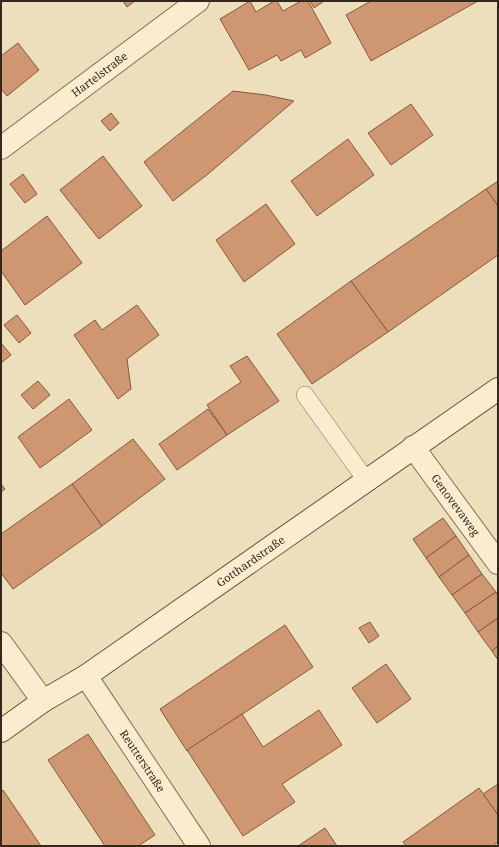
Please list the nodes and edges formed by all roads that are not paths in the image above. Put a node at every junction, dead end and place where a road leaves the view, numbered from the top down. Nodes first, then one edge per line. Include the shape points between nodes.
1 (198, 1) edge
2 (1, 148) edge
3 (498, 390) edge
4 (305, 395) dead end
5 (413, 448) junction
6 (366, 480) junction
7 (498, 563) edge
8 (1, 643) edge
9 (86, 676) junction
10 (43, 701) junction
11 (1, 731) edge
12 (199, 846) edge

1 - 2 street, Hartelstraße
3 - 5 street, Gotthardstraße
4 - 6 lane
5 - 6 street, Gotthardstraße
5 - 7 street, Genovevaweg
6 - 9 street, Gotthardstraße
8 - 10 street
9 - 10 street, Gotthardstraße
9 - 12 street, Reutterstraße
10 - 11 street, Gotthardstraße

